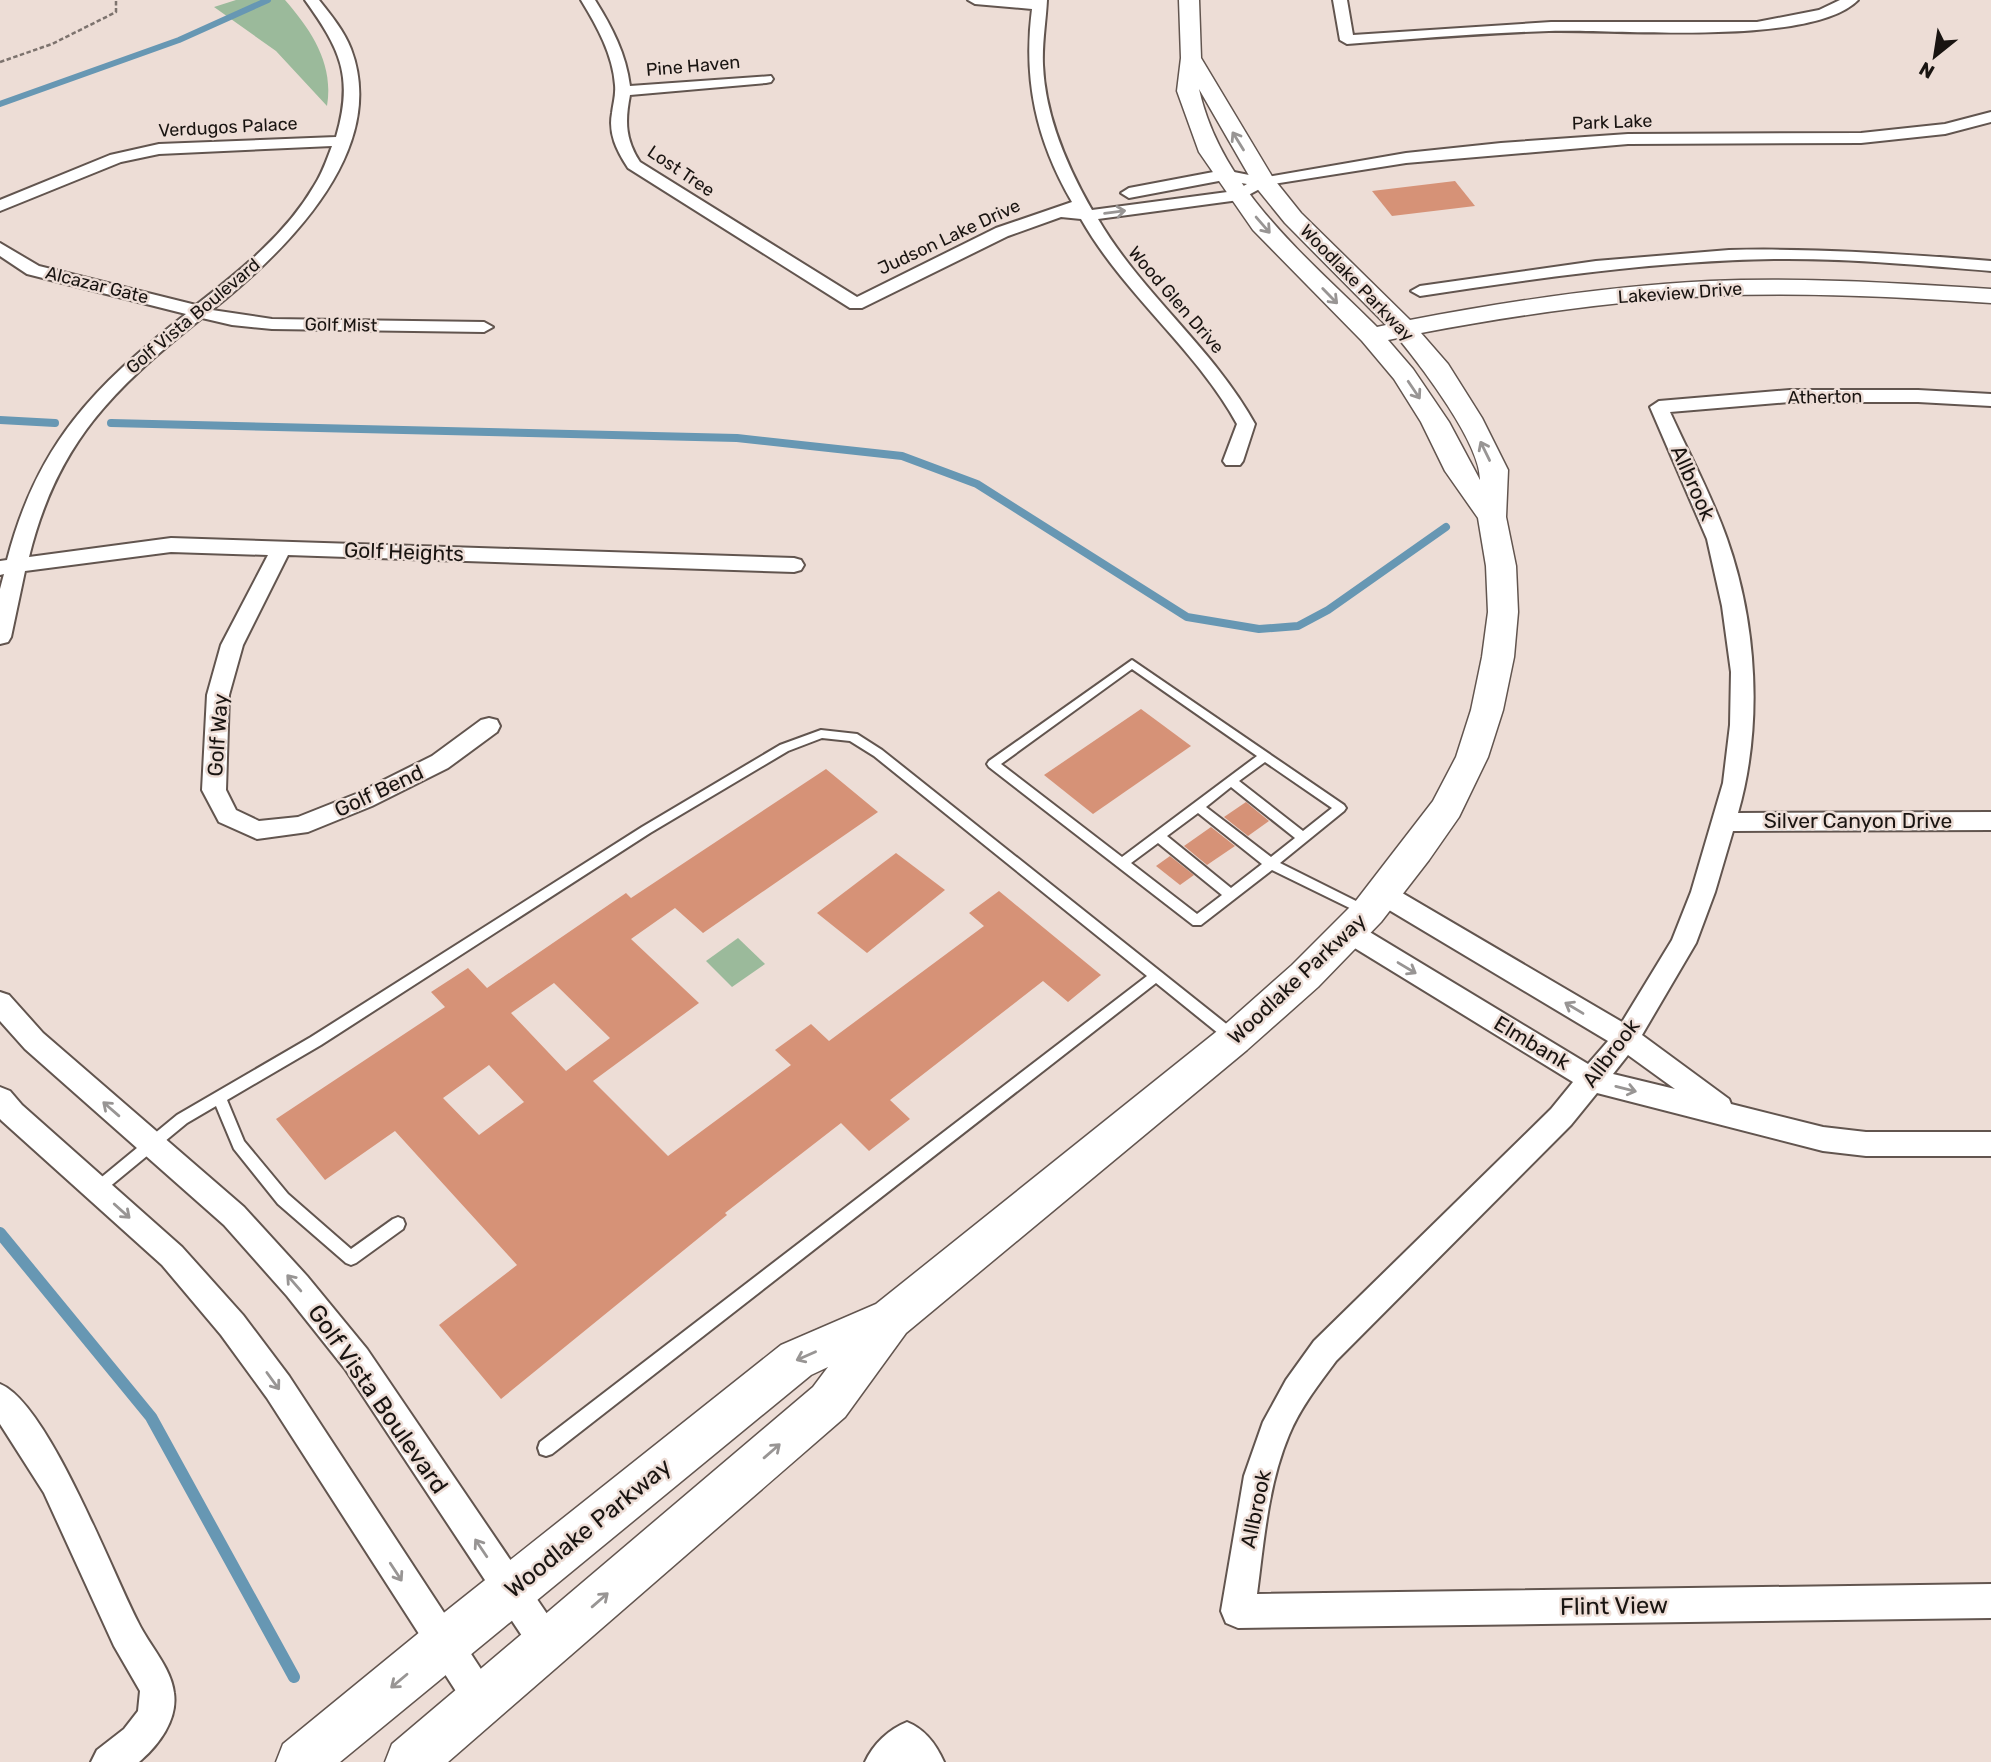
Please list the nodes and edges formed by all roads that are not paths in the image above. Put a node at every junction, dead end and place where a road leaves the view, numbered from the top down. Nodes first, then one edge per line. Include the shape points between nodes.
1 (312, 0) edge
2 (588, 0) edge
3 (975, 0) edge
4 (1189, 0) edge
5 (1340, 0) edge
6 (1851, 0) edge
7 (1040, 3) edge
8 (1191, 58) junction
9 (766, 79) dead end
10 (623, 91) junction
11 (1991, 117) edge
12 (342, 141) junction
13 (1263, 181) junction
14 (1231, 185) junction
15 (1157, 189) junction
16 (1169, 204) junction
17 (0, 206) edge
18 (1084, 210) junction
19 (0, 248) edge
20 (1991, 266) edge
21 (1420, 291) dead end
22 (1991, 296) edge
23 (856, 304) joint
24 (198, 312) junction
25 (484, 327) dead end
26 (1404, 329) junction
27 (1371, 336) junction
28 (1991, 400) edge
29 (1659, 407) joint
30 (1233, 461) dead end
31 (1492, 517) junction
32 (282, 548) junction
33 (794, 565) dead end
34 (8, 567) edge
35 (0, 638) edge
36 (489, 726) dead end
37 (1265, 756) junction
38 (1231, 781) junction
39 (1197, 806) junction
40 (1991, 821) edge
41 (1726, 822) junction
42 (257, 830) joint
43 (1158, 836) junction
44 (1303, 838) junction
45 (1121, 863) junction
46 (1271, 864) junction
47 (1231, 895) junction
48 (1367, 913) junction
49 (1156, 976) junction
50 (0, 1003) edge
51 (1626, 1038) junction
52 (1234, 1039) junction
53 (1592, 1080) junction
54 (219, 1097) junction
55 (0, 1098) edge
56 (1731, 1116) junction
57 (150, 1143) junction
58 (1991, 1144) edge
59 (97, 1189) junction
60 (398, 1224) dead end
61 (891, 1319) junction
62 (0, 1399) edge
63 (546, 1448) dead end
64 (510, 1591) junction
65 (1991, 1601) edge
66 (1238, 1611) joint
67 (443, 1644) junction
68 (548, 1645) junction
69 (482, 1701) junction
70 (109, 1762) edge
71 (301, 1762) edge
72 (410, 1762) edge

1 - 12 street, Golf Vista Boulevard via 343,47 350,71 350,121
2 - 10 street, Lost Tree via 611,40
3 - 7 street
4 - 8 street, Woodlake Parkway
5 - 6 street via 1347,40 1555,26 1755,27 1816,17
7 - 18 street, Wood Glen Drive via 1036,44 1040,97 1048,128
13 -> 8 street, Woodlake Parkway
8 - 14 street, Woodlake Parkway via 1188,90 1210,152
9 - 10 street, Pine Haven
10 - 23 street, Lost Tree via 618,131 634,165
11 - 13 street, Park Lake via 1945,128 1861,138 1628,139 1501,148
12 - 17 street, Verdugos Palace via 159,149 116,158
12 - 24 street, Golf Vista Boulevard via 317,196 269,252
13 - 14 street, Park Lake
13 - 14 street, Judson Lake Drive
13 - 26 street, Woodlake Parkway via 1331,258
14 - 15 street, Judson Lake Drive
14 - 16 street, Judson Lake Drive
14 -> 27 street, Woodlake Parkway via 1261,225
15 - 16 street
15 - 18 street, Judson Lake Drive via 1103,197
18 -> 16 street, Judson Lake Drive
18 - 23 street, Judson Lake Drive via 1061,212 1002,232
18 - 30 street, Wood Glen Drive via 1128,277 1234,399 1246,424
19 - 24 street, Alcazar Gate via 33,270
20 - 21 street via 1774,254 1589,266
22 - 26 street, Lakeview Drive via 1812,288 1673,291 1514,309
24 - 25 street, Golf Mist via 272,324
24 - 34 street, Golf Vista Boulevard via 117,380 88,412 42,483
26 - 27 street, Lakeview Drive
31 -> 26 street, Woodlake Parkway via 1494,470 1439,370
27 -> 31 street, Woodlake Parkway via 1436,422 1459,471
28 - 29 street, Atherton via 1790,396
29 - 41 street, Allbrook via 1717,539 1733,606 1742,672 1741,725
31 - 48 street, Woodlake Parkway via 1503,612 1487,710 1472,757 1447,808
32 - 33 street, Golf Heights
32 - 34 street, Golf Heights via 171,545
32 - 42 street, Golf Way via 232,645 218,695 215,790 227,816
34 - 35 street, Golf Vista Boulevard
36 - 42 street, Golf Bend via 440,762 364,800 300,826
37 - 38 lane
37 - 44 lane via 1340,808
37 - 45 lane via 1132,664 993,764
38 - 39 lane
38 - 44 lane
39 - 43 lane
39 - 46 lane
40 - 41 street, Silver Canyon Drive
41 - 51 street, Allbrook via 1683,943
43 - 45 lane
43 - 47 lane
44 - 46 lane
45 - 47 lane via 1197,921
46 - 47 lane
46 - 48 lane
51 -> 48 street, Elmbank
48 - 52 street, Woodlake Parkway
48 -> 53 street, Elmbank
49 - 52 lane
49 - 54 lane via 878,753 853,737 821,734 784,748 657,824 316,1041
49 - 63 lane
57 -> 50 street, Golf Vista Boulevard via 34,1041
51 - 53 street, Allbrook
51 - 56 street, Elmbank
52 - 61 street, Woodlake Parkway
53 -> 56 street, Elmbank
53 - 66 street, Allbrook via 1561,1117 1325,1351 1298,1388 1274,1433 1255,1500
54 - 57 lane
54 - 60 lane via 239,1146 283,1199 351,1258
55 - 59 street
56 - 58 street, Elmbank via 1799,1134 1866,1144
57 - 59 lane
64 -> 57 street, Golf Vista Boulevard via 356,1359 234,1216
59 -> 67 street via 172,1256 232,1325 278,1387
61 -> 64 street, Woodlake Parkway via 796,1360
68 -> 61 street, Woodlake Parkway via 829,1402
62 - 70 street via 24,1428 66,1501 157,1690 154,1717 136,1745
64 - 67 street, Woodlake Parkway
64 - 68 street, Golf Vista Boulevard
65 - 66 street, Flint View
67 - 69 street
67 -> 71 street, Woodlake Parkway
68 - 69 street, Woodlake Parkway
69 - 72 street, Woodlake Parkway

